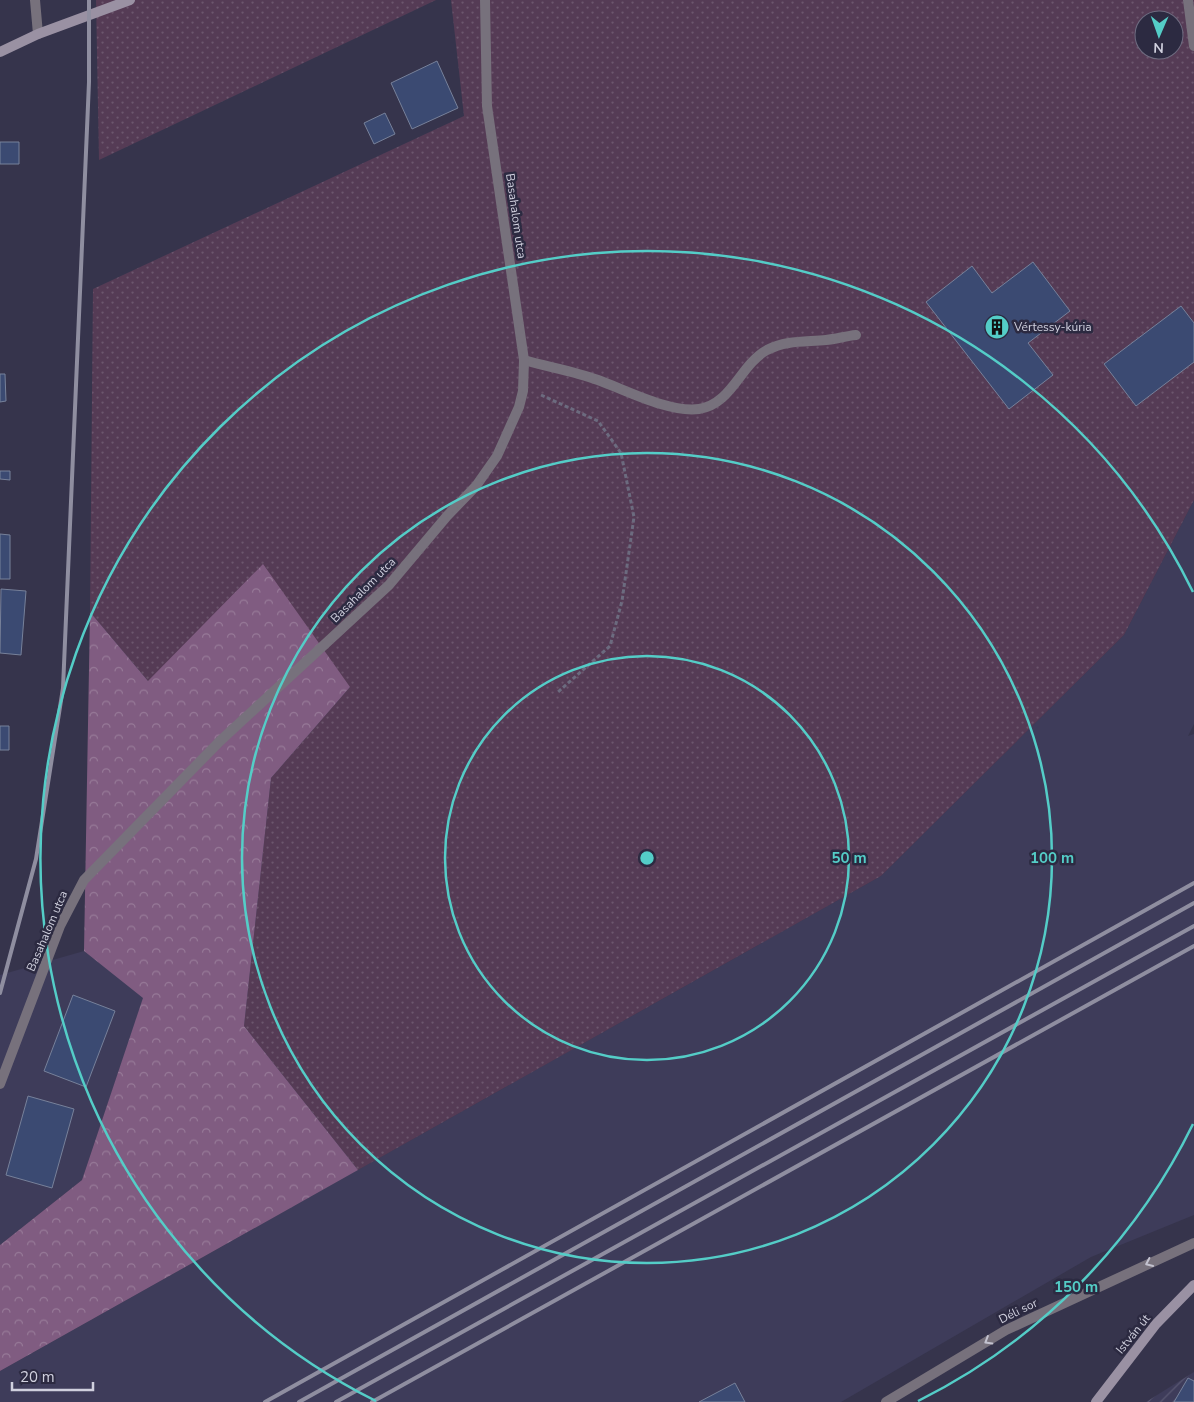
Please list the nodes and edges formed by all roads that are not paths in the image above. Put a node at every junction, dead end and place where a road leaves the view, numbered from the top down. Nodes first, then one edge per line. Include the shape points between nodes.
1 (36, 0) edge
2 (130, 0) edge
3 (485, 0) edge
4 (1188, 0) edge
5 (38, 34) junction
6 (1194, 46) edge
7 (0, 52) edge
8 (856, 335) dead end
9 (524, 360) junction
10 (0, 1084) edge
11 (1194, 1243) edge
12 (1194, 1285) edge
13 (886, 1402) edge
14 (1096, 1402) edge

1 - 5 street
2 - 5 street
3 - 9 street, Basahalom utca via 487,106
4 - 6 street
5 - 7 street
8 - 9 street via 788,341 765,351 725,396 699,409 647,399 596,379
9 - 10 street, Basahalom utca via 523,391 512,426 497,456 476,486 389,585 220,742 84,880 60,926
11 -> 13 street, Déli sor via 1006,1330
12 - 14 street, István út via 1156,1324

